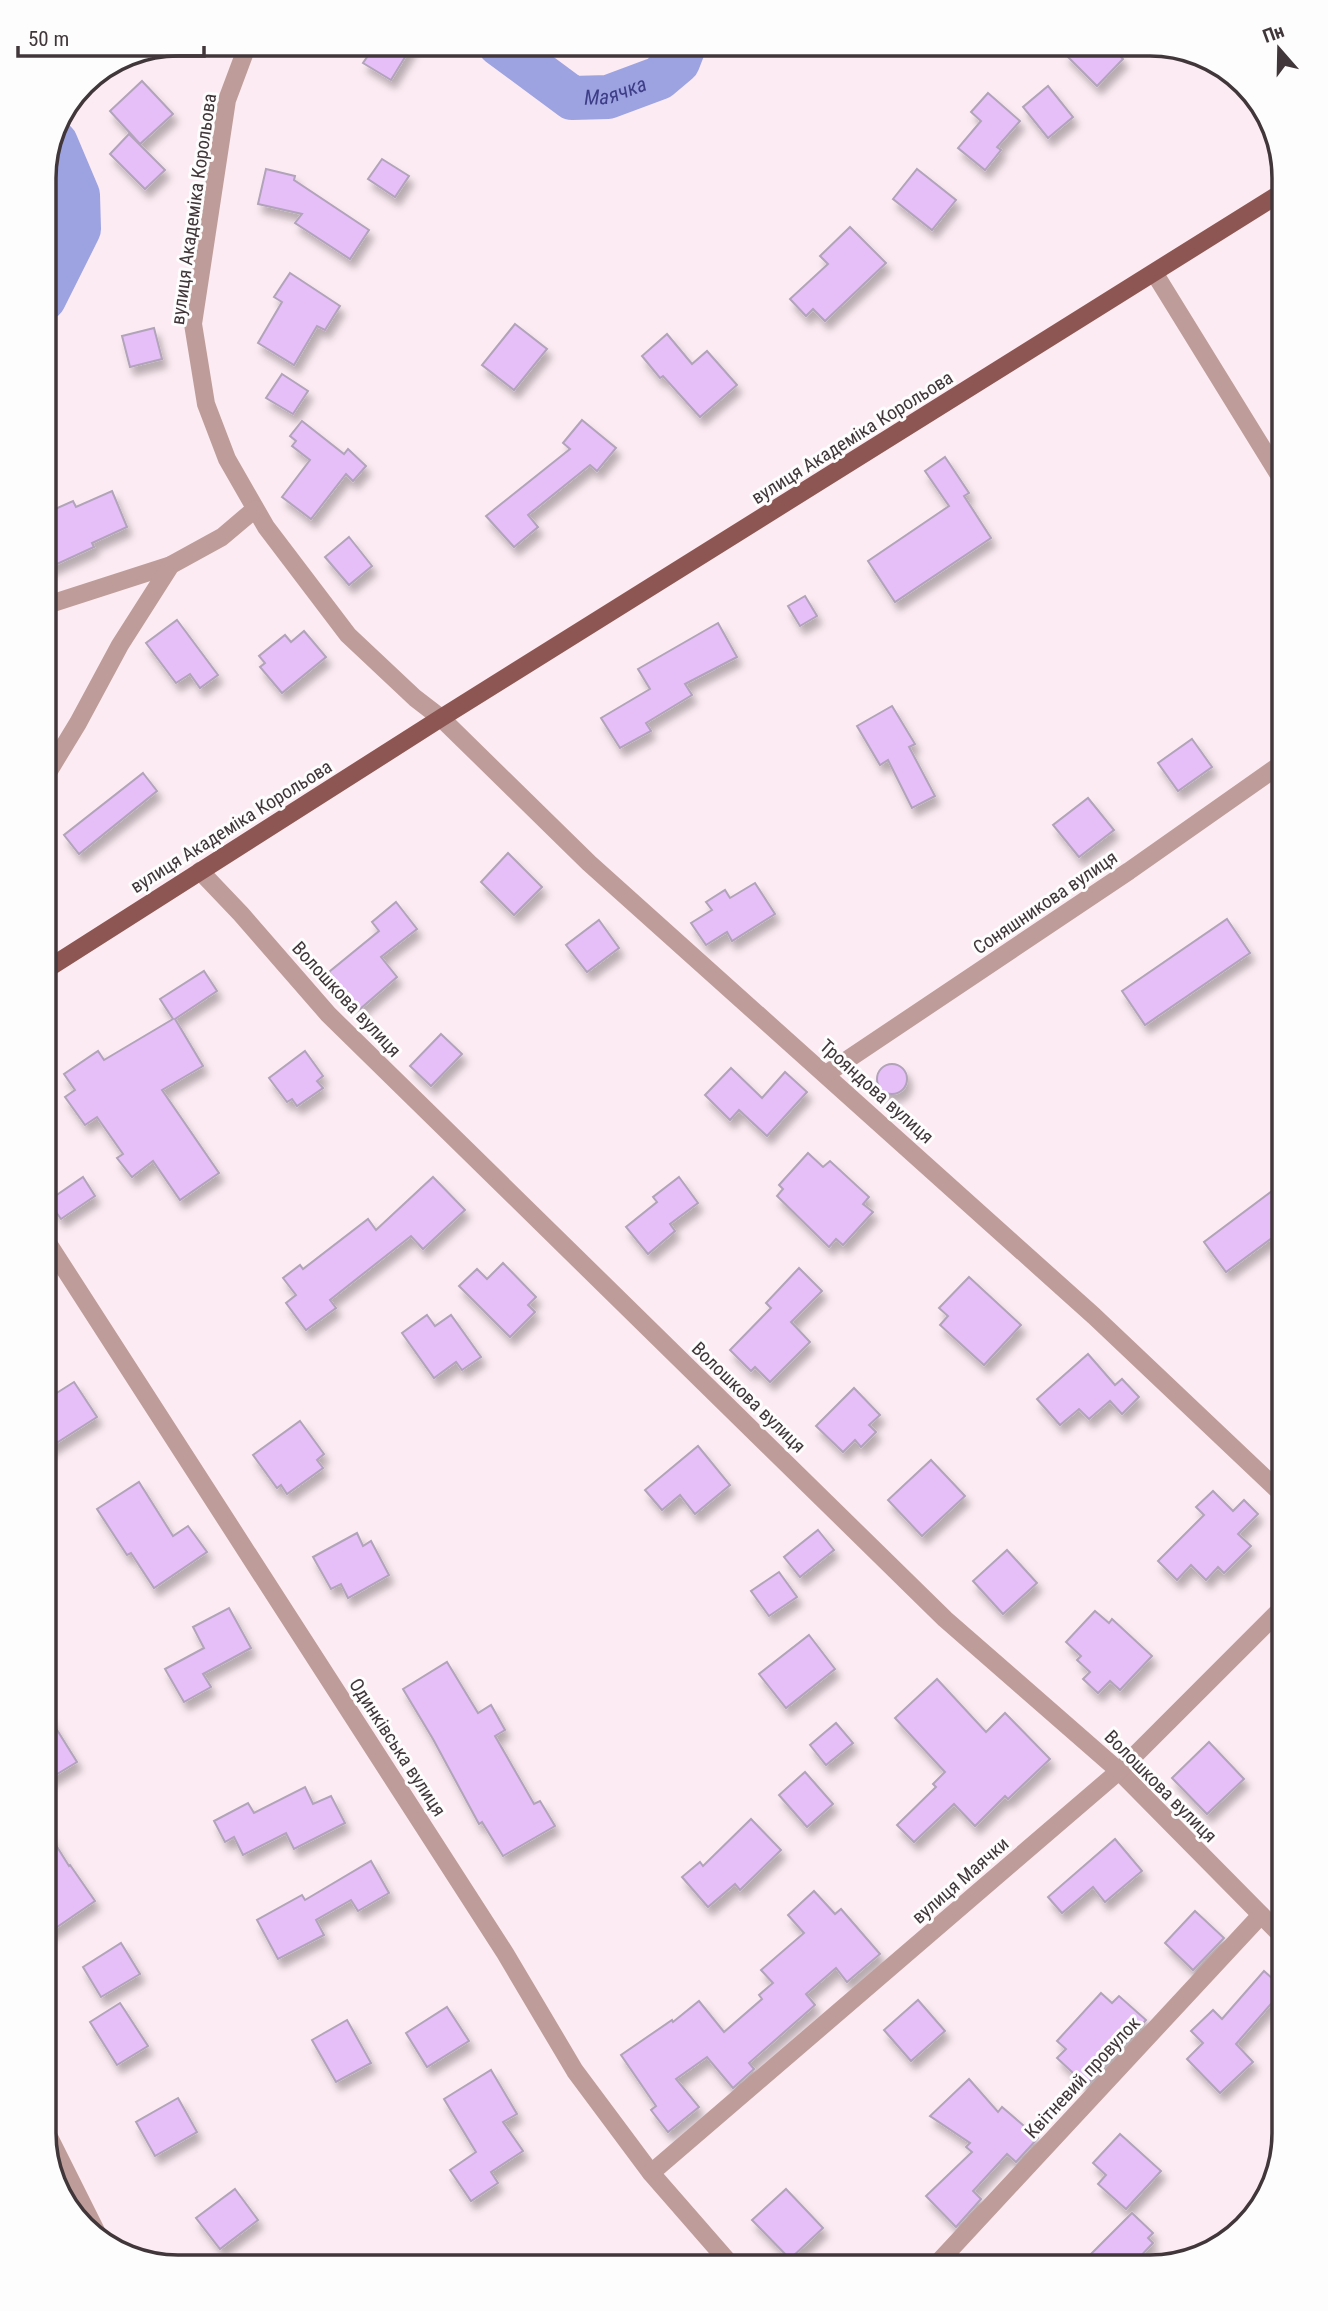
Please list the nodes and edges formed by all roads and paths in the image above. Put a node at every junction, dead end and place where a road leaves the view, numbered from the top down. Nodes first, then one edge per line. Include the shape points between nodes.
1 (244, 56) edge
2 (1272, 199) edge
3 (1155, 274) junction
4 (1272, 463) edge
5 (255, 509) junction
6 (171, 565) junction
7 (56, 602) edge
8 (441, 718) junction
9 (56, 759) edge
10 (1272, 770) edge
11 (200, 870) junction
12 (56, 963) edge
13 (826, 1073) junction
14 (56, 1256) edge
15 (1272, 1485) edge
16 (1272, 1618) edge
17 (1119, 1770) junction
18 (1261, 1915) junction
19 (1272, 1926) edge
20 (58, 2155) edge
21 (651, 2173) junction
22 (89, 2217) edge
23 (723, 2255) edge
24 (945, 2255) edge

1 - 5 street, вулиця Академіка Корольова via 227,100 193,324 206,404 227,459
2 - 3 main road, вулиця Академіка Корольова
3 - 4 street
3 - 8 main road, вулиця Академіка Корольова
5 - 6 street via 222,537
5 - 8 street, вулиця Академіка Корольова via 348,635
6 - 7 street
6 - 9 street
8 - 11 main road, вулиця Академіка Корольова
8 - 13 street, Трояндова вулиця via 589,863
10 - 13 street, Соняшникова вулиця
11 - 12 main road, вулиця Академіка Корольова
11 - 17 street, Волошкова вулиця via 348,1034 945,1619
13 - 15 street, Трояндова вулиця
14 - 21 street, Одинківська вулиця via 498,1942 575,2071
16 - 17 street, вулиця Маячки
17 - 18 street, Волошкова вулиця
17 - 21 street, вулиця Маячки
18 - 19 street, Волошкова вулиця
18 - 24 street, Квітневий провулок
20 - 22 street
21 - 23 street, Одинківська вулиця

